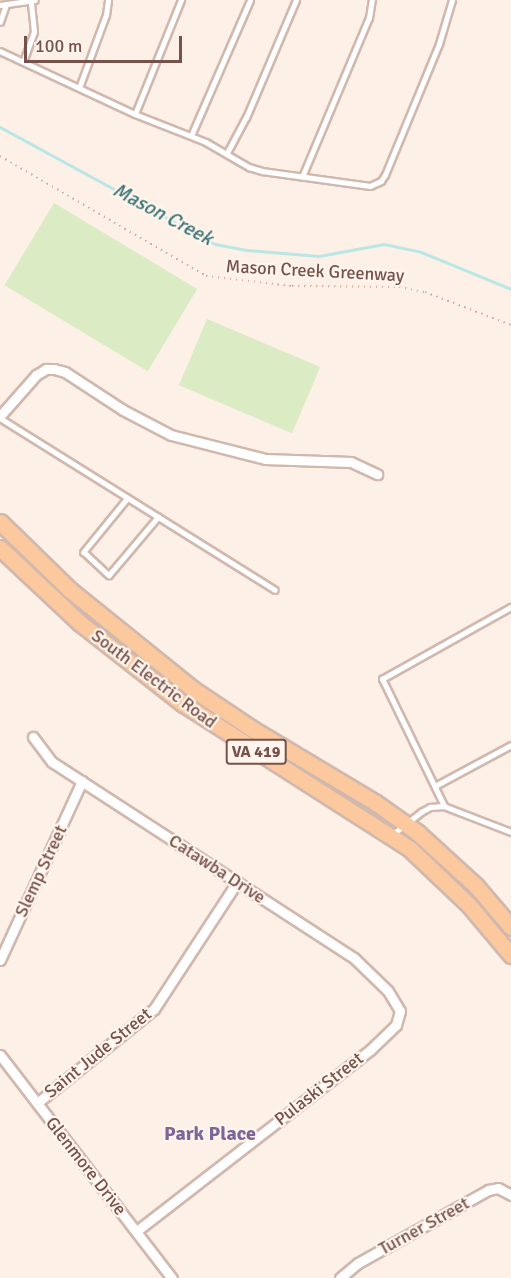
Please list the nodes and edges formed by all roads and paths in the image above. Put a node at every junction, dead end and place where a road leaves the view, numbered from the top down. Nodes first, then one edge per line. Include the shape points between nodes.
1 (108, 0) edge
2 (181, 0) edge
3 (250, 0) edge
4 (296, 0) edge
5 (372, 0) edge
6 (452, 0) edge
7 (33, 1) edge
8 (3, 5) edge
9 (0, 22) edge
10 (0, 51) edge
11 (23, 62) junction
12 (79, 88) junction
13 (135, 114) junction
14 (191, 136) junction
15 (227, 153) junction
16 (0, 156) edge
17 (302, 177) junction
18 (511, 325) edge
19 (0, 417) edge
20 (377, 474) dead end
21 (128, 498) junction
22 (158, 517) junction
23 (0, 522) edge
24 (0, 548) edge
25 (275, 590) dead end
26 (511, 607) edge
27 (33, 737) dead end
28 (511, 744) edge
29 (82, 781) junction
30 (435, 786) junction
31 (444, 806) junction
32 (404, 823) junction
33 (511, 832) edge
34 (392, 836) junction
35 (237, 882) junction
36 (511, 927) edge
37 (511, 955) edge
38 (0, 960) edge
39 (398, 1004) joint
40 (0, 1054) edge
41 (38, 1103) junction
42 (511, 1195) edge
43 (137, 1231) junction
44 (172, 1278) edge
45 (340, 1278) edge

1 - 12 lane
2 - 13 lane
3 - 14 lane
4 - 15 lane
5 - 17 lane via 369,18
6 - 17 lane via 439,44 381,181 370,186
7 - 8 lane
7 - 11 lane via 33,32
8 - 9 lane
10 - 11 lane
11 - 12 lane
12 - 13 lane
13 - 14 lane
14 - 15 lane
15 - 17 lane via 262,171
16 - 18 path, Mason Creek Greenway via 206,276 292,286 399,287 425,292
19 - 20 street via 36,375 54,369 171,435 265,459 345,461 368,467
19 - 21 lane
21 - 22 lane
21 - 22 lane via 84,552 109,575
22 - 25 lane
23 - 32 main road, South Electric Road / VA 419 via 78,598 194,690
24 - 34 main road, South Electric Road / VA 419 via 81,623 182,703
26 - 30 lane via 382,679
27 - 29 street, Catawba Drive via 52,762
28 - 30 lane
29 - 35 street, Catawba Drive
29 - 38 street, Slemp Street
30 - 31 lane
31 - 32 lane via 430,807
31 - 33 lane
32 - 34 lane
32 - 36 main road, South Electric Road / VA 419 via 476,886
34 - 37 main road, South Electric Road / VA 419 via 452,888
35 - 39 street, Catawba Drive via 354,958
35 - 41 street, Saint Jude Street via 154,1009
39 - 43 street, Pulaski Street via 400,1016 396,1025 370,1050
40 - 41 street, Glenmore Drive
41 - 43 street, Glenmore Drive
42 - 45 street, Turner Street via 498,1188 488,1190 358,1263
43 - 44 street, Glenmore Drive

